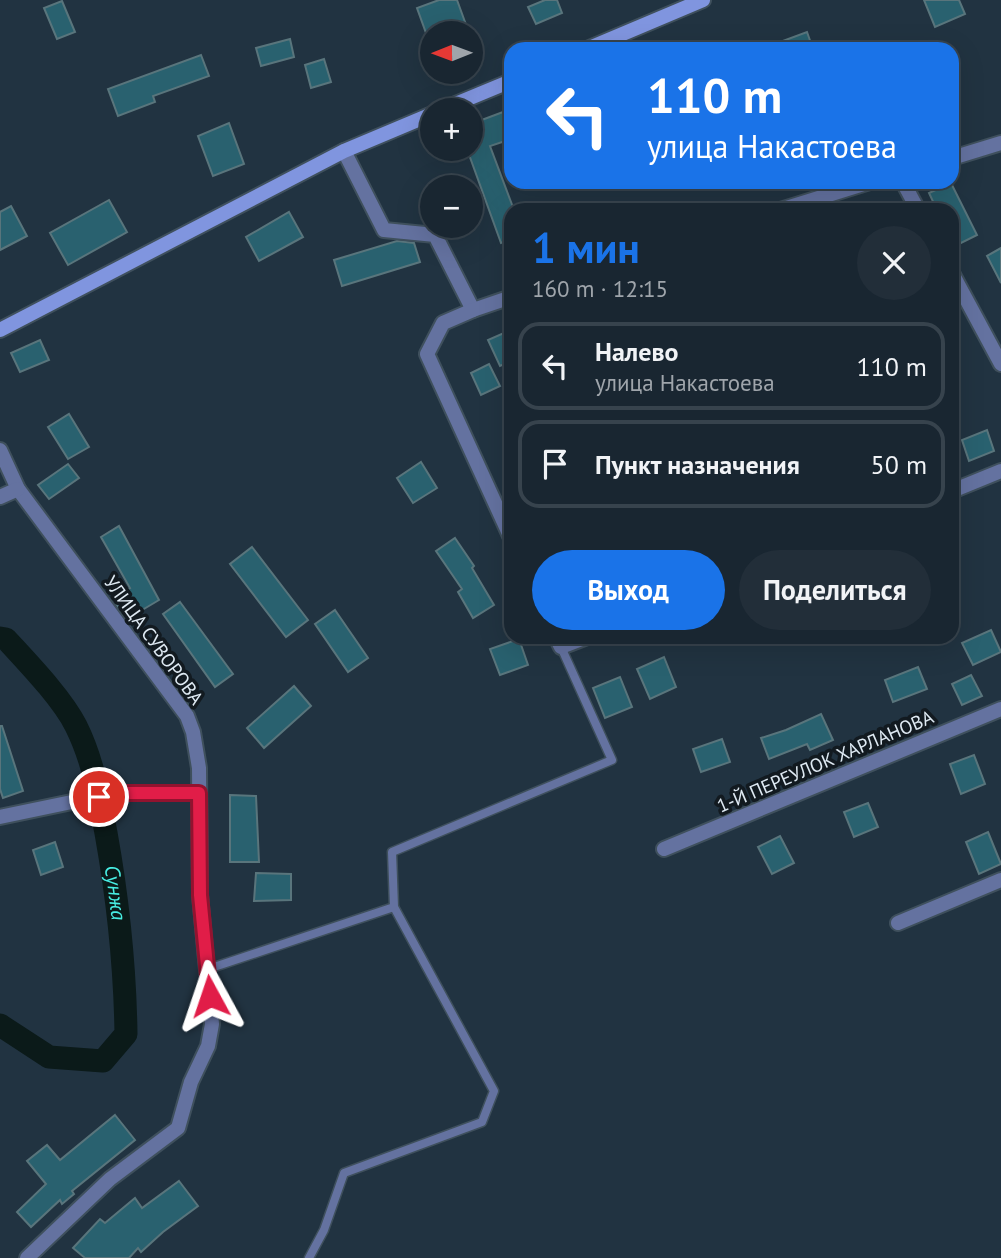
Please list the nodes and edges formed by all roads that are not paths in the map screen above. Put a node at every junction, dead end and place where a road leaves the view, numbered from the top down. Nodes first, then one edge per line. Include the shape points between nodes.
1 (703, 0) edge
2 (604, 42) edge
3 (504, 84) edge
4 (470, 98) edge
5 (420, 119) edge
6 (1001, 143) edge
7 (344, 151) junction
8 (959, 156) edge
9 (848, 189) edge
10 (802, 203) edge
11 (959, 286) edge
12 (504, 299) edge
13 (473, 310) junction
14 (0, 330) edge
15 (1001, 364) edge
16 (0, 450) edge
17 (1001, 471) edge
18 (959, 488) edge
19 (18, 489) junction
20 (0, 497) edge
21 (504, 523) edge
22 (560, 644) edge
23 (1001, 709) edge
24 (199, 793) junction
25 (0, 817) edge
26 (664, 849) dead end
27 (1001, 880) edge
28 (394, 907) junction
29 (898, 923) dead end
30 (208, 969) junction
31 (27, 1258) edge
32 (309, 1258) edge

1 - 2 street
3 - 4 street
5 - 7 street
6 - 8 street
7 - 13 street via 384,230 435,234
7 - 14 street
9 - 10 street
11 - 15 street
12 - 13 street
13 - 21 street via 443,323 426,354
16 - 19 street, УЛИЦА СУВОРОВА
17 - 18 street
19 - 20 street
19 - 24 street, УЛИЦА СУВОРОВА via 187,716 199,768
22 - 28 lane via 612,760 392,852
23 - 26 street, 1-Й ПЕРЕУЛОК ХАРЛАНОВА
24 - 25 street via 115,793
24 - 30 street, УЛИЦА СУВОРОВА via 200,895
27 - 29 street
28 - 30 lane
28 - 32 lane via 494,1091 482,1122 344,1173
30 - 31 street, УЛИЦА СУВОРОВА via 212,1024 208,1046 191,1082 178,1128 110,1179

